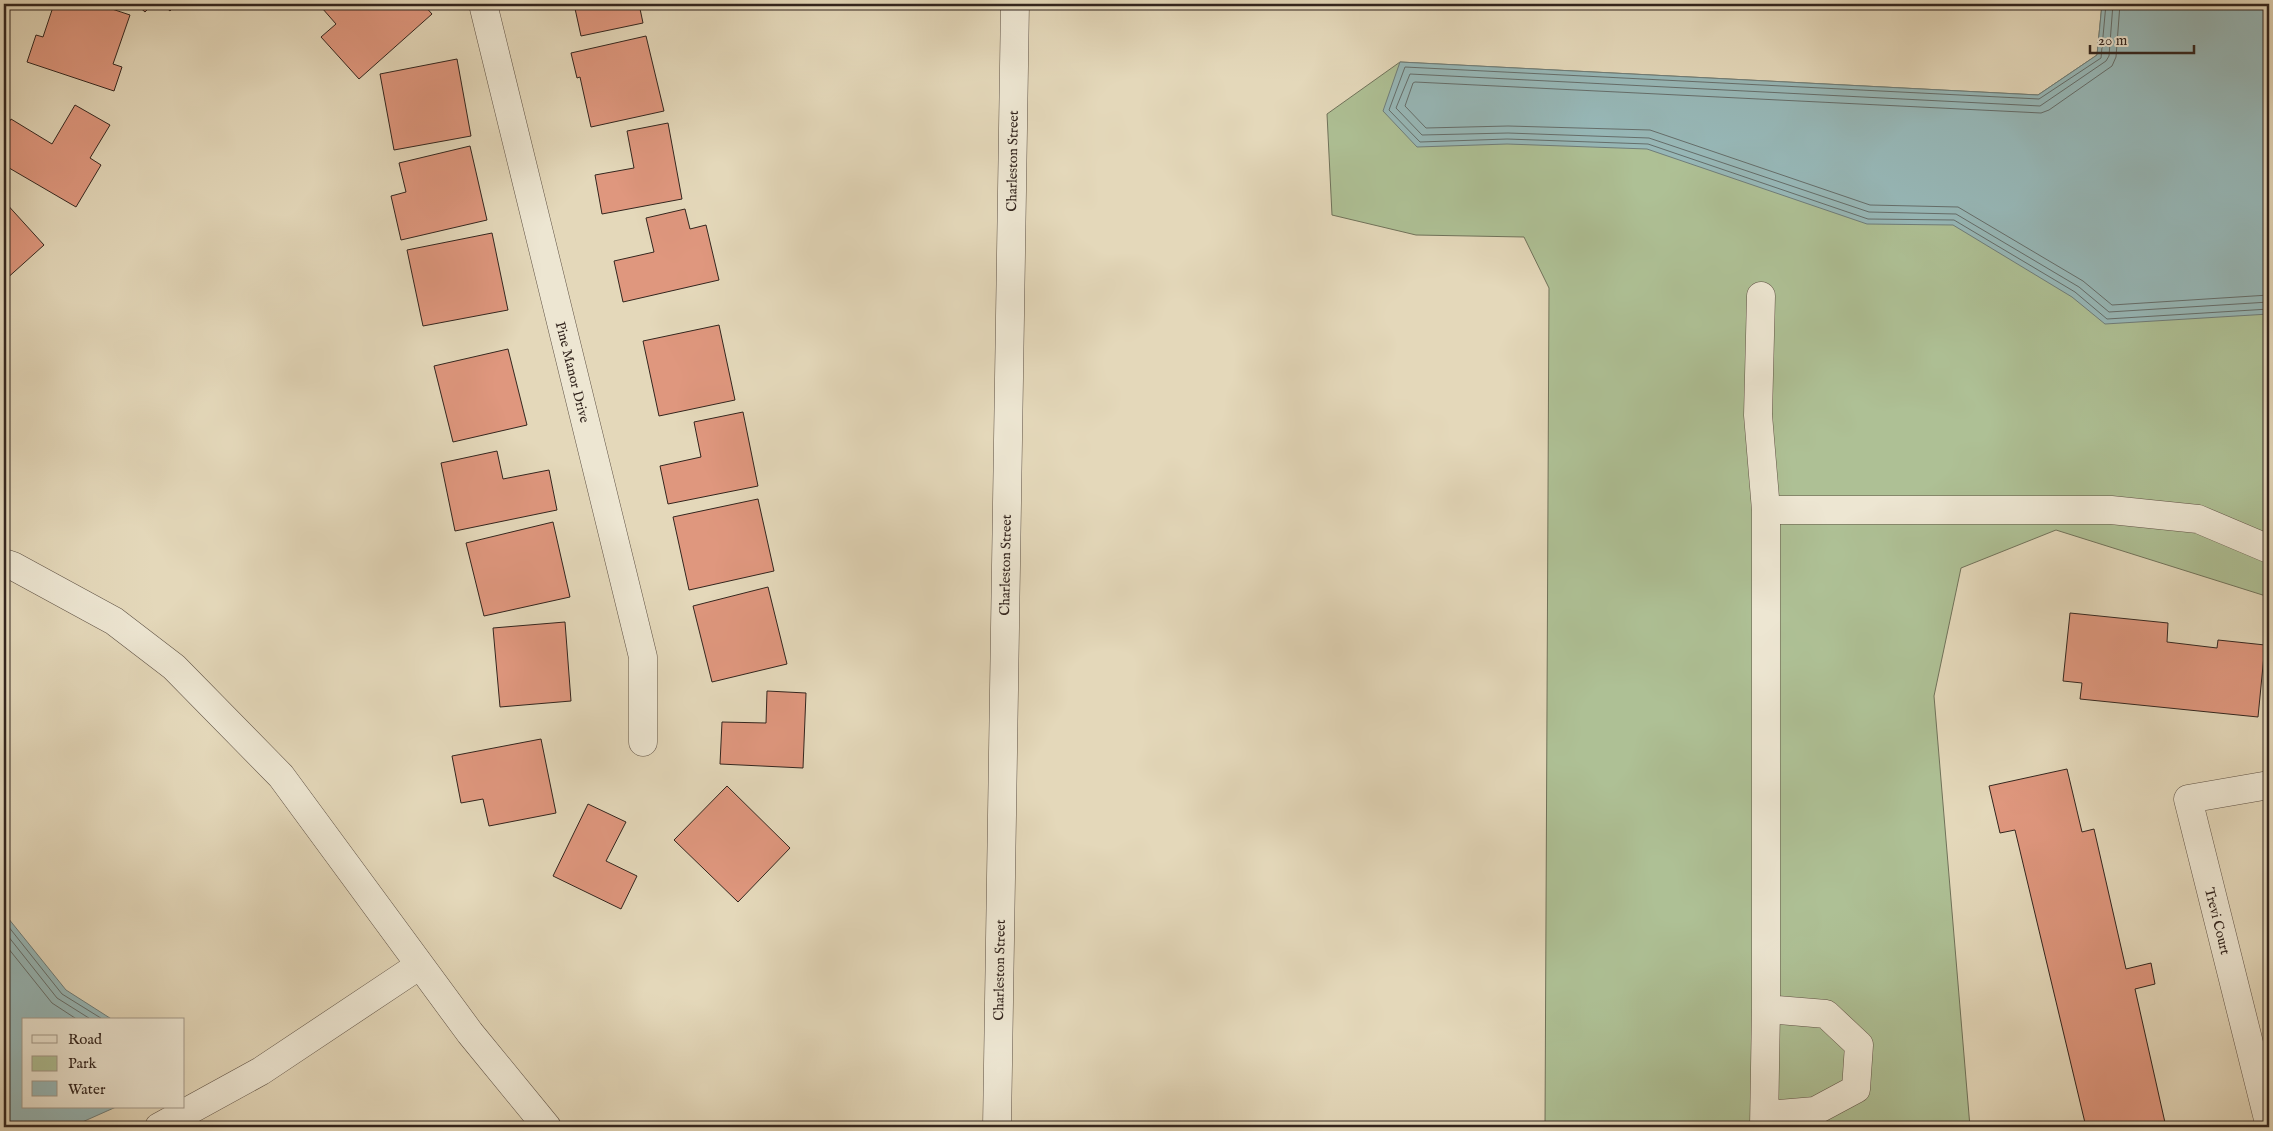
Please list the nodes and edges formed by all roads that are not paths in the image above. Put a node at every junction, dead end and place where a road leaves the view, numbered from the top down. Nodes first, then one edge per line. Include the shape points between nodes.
1 (483, 4) edge
2 (1015, 4) edge
3 (1761, 296) dead end
4 (1766, 510) junction
5 (2269, 549) edge
6 (4, 563) edge
7 (643, 742) dead end
8 (2269, 785) edge
9 (420, 965) junction
10 (1766, 1009) junction
11 (1764, 1121) edge
12 (2269, 1123) edge
13 (159, 1127) edge
14 (547, 1127) edge
15 (997, 1127) edge

1 - 7 street, Pine Manor Drive via 643,657
2 - 15 street, Charleston Street
3 - 4 street via 1758,415
4 - 5 street via 2111,510 2198,519
4 - 10 street
6 - 9 street via 114,621 174,667 280,776
8 - 12 street, Trevi Court via 2188,799
9 - 13 street via 261,1071
9 - 14 street via 470,1033
10 - 11 street
10 - 11 street via 1826,1014 1859,1045 1856,1089 1815,1111

